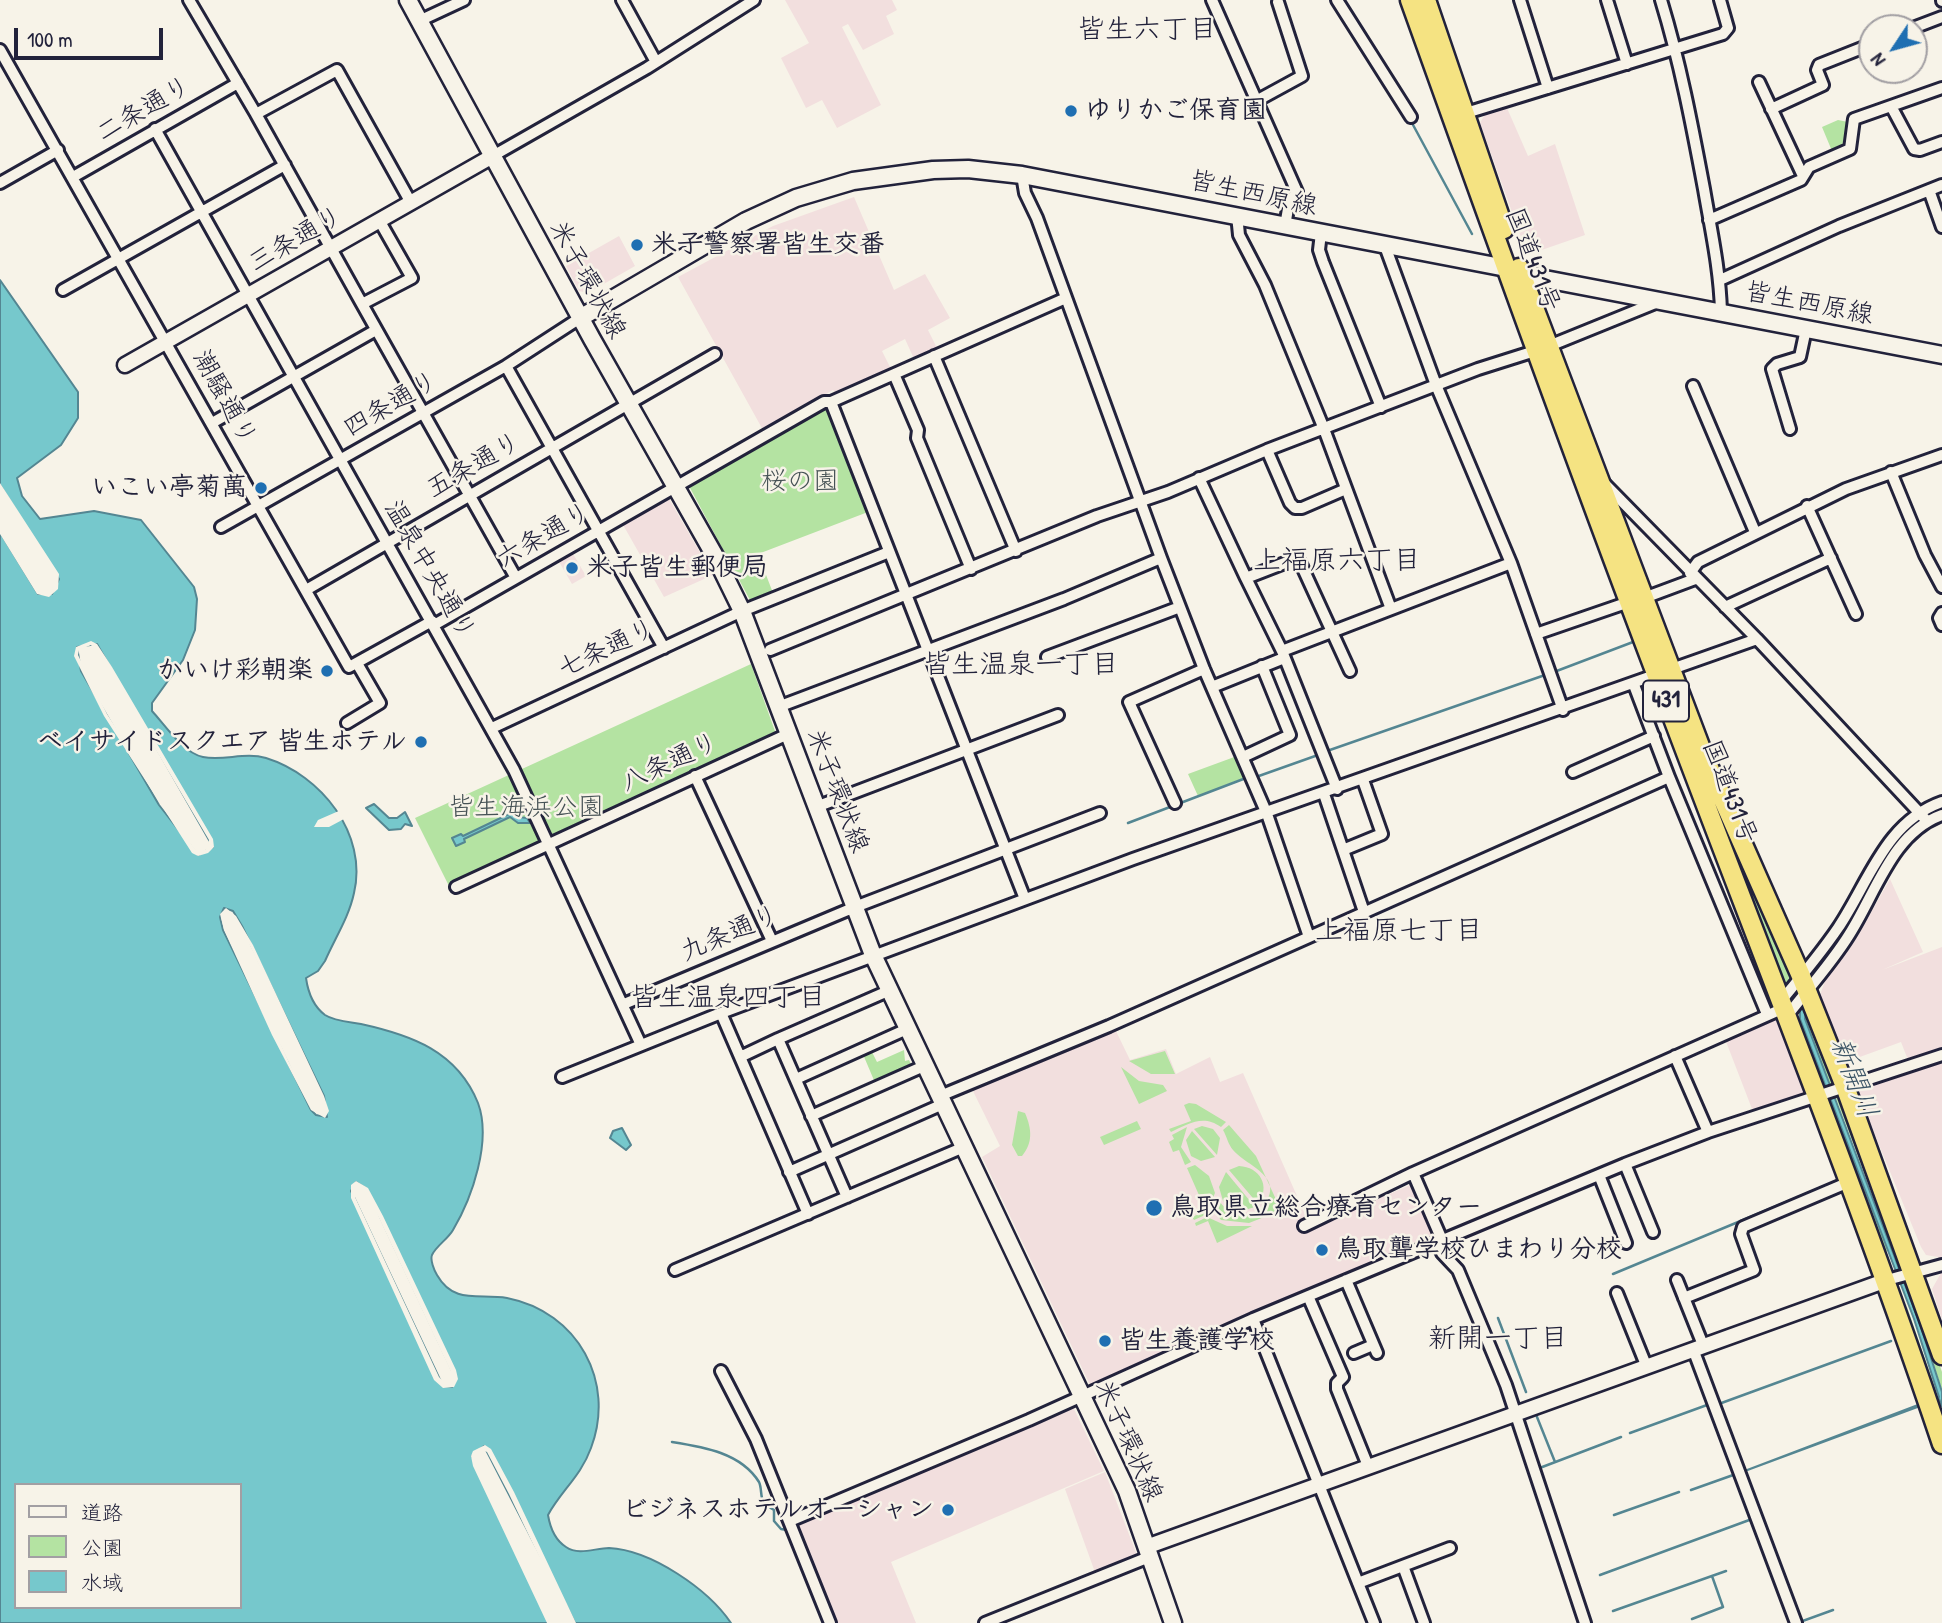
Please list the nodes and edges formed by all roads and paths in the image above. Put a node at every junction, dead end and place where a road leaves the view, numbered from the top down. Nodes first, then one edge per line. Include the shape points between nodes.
1 (189, 0) edge
2 (408, 0) edge
3 (464, 0) edge
4 (622, 0) edge
5 (754, 0) edge
6 (1212, 0) edge
7 (1337, 0) edge
8 (1410, 0) edge
9 (1426, 0) edge
10 (1520, 0) edge
11 (1607, 0) edge
12 (1661, 0) edge
13 (1720, 0) edge
14 (1278, 2) dead end
15 (419, 21) junction
16 (1676, 49) junction
17 (0, 50) edge
18 (1858, 50) edge
19 (656, 62) junction
20 (1627, 64) junction
21 (1759, 82) dead end
22 (238, 83) junction
23 (1548, 88) junction
24 (1942, 88) edge
25 (1258, 100) junction
26 (1891, 106) junction
27 (1771, 109) junction
28 (1466, 113) junction
29 (256, 114) junction
30 (1411, 117) dead end
31 (155, 129) junction
32 (1942, 142) edge
33 (58, 150) junction
34 (491, 157) junction
35 (285, 165) junction
36 (1022, 174) junction
37 (1803, 176) junction
38 (73, 177) junction
39 (0, 184) edge
40 (1942, 185) edge
41 (1929, 190) junction
42 (410, 201) junction
43 (201, 211) junction
44 (1237, 215) junction
45 (379, 220) junction
46 (1709, 220) junction
47 (1285, 226) junction
48 (1942, 227) edge
49 (1321, 233) junction
50 (1385, 246) junction
51 (329, 248) junction
52 (119, 257) junction
53 (1513, 270) junction
54 (1720, 280) junction
55 (63, 290) dead end
56 (247, 296) junction
57 (1066, 298) junction
58 (1660, 301) junction
59 (362, 304) junction
60 (1721, 312) junction
61 (580, 318) junction
62 (1806, 328) junction
63 (376, 330) junction
64 (166, 340) junction
65 (1544, 348) junction
66 (715, 354) dead end
67 (1942, 355) edge
68 (934, 356) junction
69 (125, 365) dead end
70 (506, 366) junction
71 (894, 374) junction
72 (293, 377) junction
73 (1436, 385) junction
74 (1693, 386) dead end
75 (628, 402) junction
76 (831, 402) junction
77 (1381, 407) junction
78 (423, 413) junction
79 (212, 423) junction
80 (1324, 429) junction
81 (1790, 429) dead end
82 (550, 447) junction
83 (1267, 450) junction
84 (1942, 455) edge
85 (341, 460) junction
86 (1891, 472) junction
87 (1597, 474) junction
88 (1199, 478) junction
89 (676, 485) junction
90 (1346, 489) junction
91 (468, 495) junction
92 (1140, 501) junction
93 (259, 506) junction
94 (1807, 506) junction
95 (221, 527) dead end
96 (597, 531) junction
97 (1755, 532) junction
98 (387, 543) junction
99 (1016, 551) junction
100 (889, 552) junction
101 (1161, 558) junction
102 (1831, 558) junction
103 (1511, 563) junction
104 (971, 569) junction
105 (1693, 576) junction
106 (516, 578) junction
107 (1246, 578) junction
108 (1942, 587) edge
109 (306, 590) junction
110 (907, 595) junction
111 (1636, 600) junction
112 (1180, 607) junction
113 (1725, 607) junction
114 (1391, 609) junction
115 (742, 611) junction
116 (1942, 612) edge
117 (1856, 614) dead end
118 (433, 623) junction
119 (1942, 625) edge
120 (1334, 630) junction
121 (1536, 634) junction
122 (1757, 639) junction
123 (664, 648) junction
124 (770, 650) dead end
125 (929, 652) junction
126 (1283, 655) junction
127 (1047, 657) dead end
128 (354, 666) junction
129 (1262, 666) junction
130 (1204, 669) junction
131 (1350, 671) dead end
132 (1664, 674) junction
133 (1634, 685) junction
134 (1212, 687) junction
135 (778, 708) junction
136 (1563, 710) junction
137 (1058, 715) dead end
138 (347, 723) dead end
139 (492, 728) junction
140 (788, 734) junction
141 (1654, 736) junction
142 (967, 749) junction
143 (1242, 757) junction
144 (1573, 772) dead end
145 (695, 776) junction
146 (1669, 777) junction
147 (1363, 780) junction
148 (1338, 789) junction
149 (1324, 794) junction
150 (1175, 803) dead end
151 (1942, 803) edge
152 (816, 807) junction
153 (1100, 813) dead end
154 (1267, 814) junction
155 (1942, 815) edge
156 (1924, 817) junction
157 (551, 844) junction
158 (1006, 849) junction
159 (1343, 850) junction
160 (456, 887) dead end
161 (1865, 897) junction
162 (1025, 899) junction
163 (855, 907) junction
164 (1364, 912) junction
165 (1309, 937) junction
166 (772, 940) junction
167 (873, 955) junction
168 (888, 991) junction
169 (1793, 999) junction
170 (624, 1004) junction
171 (721, 1013) junction
172 (907, 1029) junction
173 (778, 1039) junction
174 (641, 1045) junction
175 (1942, 1055) edge
176 (1675, 1056) junction
177 (740, 1057) junction
178 (924, 1066) junction
179 (562, 1077) dead end
180 (796, 1079) junction
181 (1845, 1089) junction
182 (1819, 1097) junction
183 (942, 1100) junction
184 (811, 1116) junction
185 (1707, 1132) junction
186 (964, 1147) junction
187 (828, 1154) junction
188 (1625, 1164) junction
189 (789, 1172) junction
190 (1413, 1173) junction
191 (1599, 1175) junction
192 (1849, 1182) junction
193 (847, 1197) junction
194 (808, 1214) junction
195 (1304, 1226) dead end
196 (1653, 1232) dead end
197 (1439, 1241) junction
198 (1626, 1243) dead end
199 (1942, 1265) edge
200 (675, 1270) dead end
201 (1911, 1273) junction
202 (1890, 1279) junction
203 (1346, 1280) junction
204 (1677, 1280) dead end
205 (1617, 1293) dead end
206 (1308, 1296) junction
207 (1684, 1297) junction
208 (1253, 1319) junction
209 (1698, 1347) junction
210 (1354, 1353) dead end
211 (1942, 1355) edge
212 (1646, 1365) junction
213 (721, 1371) dead end
214 (1082, 1395) junction
215 (1514, 1412) junction
216 (1942, 1444) edge
217 (1368, 1466) junction
218 (1319, 1484) junction
219 (790, 1521) junction
220 (1450, 1548) dead end
221 (1148, 1552) junction
222 (1403, 1566) junction
223 (1358, 1583) junction
224 (830, 1623) edge
225 (985, 1623) edge
226 (1173, 1623) edge
227 (1374, 1623) edge
228 (1424, 1623) edge
229 (1585, 1623) edge
230 (1796, 1623) edge

1 - 22 street
2 - 15 main road, 米子環状線
3 - 15 street
4 - 19 street
5 - 19 street
6 - 25 street
7 - 30 street
8 - 53 highway, 国道431号 / 431
9 - 28 highway, 国道431号 / 431
10 - 23 street
11 - 20 street
12 - 16 street
13 - 16 street via 1727,31
14 - 25 street via 1302,76
15 - 34 main road, 米子環状線
16 - 20 street
16 - 46 street
17 - 33 street, 潮騒通り
18 - 27 street via 1819,65 1823,85
19 - 34 street
20 - 23 street
21 - 27 street
22 - 29 street
22 - 31 street, 二条通り
23 - 28 street
24 - 26 street
25 - 47 street via 1297,192 1289,203
26 - 32 street via 1914,149
26 - 37 street via 1854,120 1850,149 1809,167
27 - 37 street
28 - 53 highway, 国道431号 / 431
29 - 35 street
29 - 42 street via 337,70
31 - 38 street, 二条通り
31 - 43 street, 温泉中央通り
33 - 38 street, 潮騒通り
33 - 39 street
34 - 42 street, 三条通り
34 - 61 main road, 米子環状線
35 - 43 street
35 - 51 street
36 - 44 main road, 皆生西原線
36 - 57 street via 1025,193
36 - 61 main road, 皆生西原線 via 933,170 820,190 746,221
37 - 46 street
38 - 52 street, 潮騒通り
40 - 41 street
41 - 48 street
41 - 54 street
42 - 45 street, 三条通り
43 - 52 street
43 - 56 street, 温泉中央通り
44 - 47 main road, 皆生西原線
44 - 80 street via 1239,235 1265,285
45 - 51 street, 三条通り
45 - 59 street via 412,278
46 - 54 street
47 - 49 main road, 皆生西原線
49 - 50 main road, 皆生西原線
49 - 77 street via 1323,262
50 - 53 main road, 皆生西原線
50 - 73 street
51 - 56 street, 三条通り
51 - 59 street
52 - 55 street
52 - 64 street, 潮騒通り
53 - 58 main road, 皆生西原線
53 - 65 highway, 国道431号 / 431
54 - 60 street
56 - 64 street, 三条通り
56 - 72 street, 温泉中央通り
57 - 68 street, 六条通り
57 - 92 street
58 - 60 main road, 皆生西原線
58 - 65 street
59 - 63 street
60 - 62 main road, 皆生西原線
61 - 70 street, 四条通り
61 - 75 main road, 米子環状線
62 - 67 main road, 皆生西原線
62 - 81 street via 1800,357 1772,369
63 - 72 street
63 - 78 street
64 - 69 street, 三条通り
64 - 79 street, 潮騒通り
65 - 73 street
65 - 87 highway, 国道431号 / 431
65 - 111 highway, 国道431号 / 431
66 - 75 street, 五条通り
68 - 71 street, 六条通り
68 - 99 street
70 - 78 street, 四条通り
70 - 82 street
71 - 76 street, 六条通り
71 - 104 street
72 - 79 street
72 - 85 street, 温泉中央通り
73 - 77 street
73 - 103 street
74 - 97 street
75 - 82 street, 五条通り
75 - 89 main road, 米子環状線
76 - 89 street, 六条通り
76 - 100 street
77 - 80 street
78 - 85 street, 四条通り
78 - 91 street
79 - 93 street, 潮騒通り
80 - 83 street
80 - 90 street
82 - 91 street, 五条通り
82 - 96 street
83 - 88 street
83 - 90 street via 1295,508
84 - 86 street
85 - 93 street, 四条通り
85 - 98 street, 温泉中央通り
86 - 94 street
86 - 108 street
87 - 105 street
87 - 111 highway, 国道431号 / 431
88 - 92 street
88 - 107 street
89 - 96 street, 六条通り
89 - 115 main road, 米子環状線
90 - 114 street
91 - 98 street, 五条通り
91 - 106 street
92 - 99 street
92 - 101 street
93 - 95 street, 四条通り
93 - 109 street, 潮騒通り
94 - 97 street
94 - 102 street
96 - 106 street, 六条通り
96 - 123 street
97 - 105 street via 1698,562
98 - 109 street, 五条通り
98 - 118 street, 温泉中央通り
99 - 104 street
100 - 110 street
100 - 115 street, 七条通り
101 - 112 street
101 - 125 street
102 - 113 street
102 - 117 street
103 - 114 street
103 - 121 street
104 - 110 street
105 - 111 street
105 - 113 street
106 - 118 street, 六条通り
107 - 120 street via 1297,560
107 - 126 street
109 - 128 street, 潮騒通り
110 - 124 street
110 - 125 street
111 - 121 street
111 - 132 highway, 国道431号 / 431
112 - 127 street
112 - 130 street
113 - 122 street
114 - 120 street
115 - 123 street, 七条通り
115 - 135 main road, 米子環状線
116 - 119 street
118 - 128 street, 六条通り
118 - 139 street, 温泉中央通り
120 - 126 street
120 - 131 street
121 - 136 street
122 - 132 street
122 - 156 street
123 - 139 street, 七条通り
125 - 135 street
125 - 142 street
126 - 129 street
126 - 148 street
128 - 138 street, 潮騒通り via 380,703
129 - 134 street
129 - 143 street via 1290,735
130 - 134 street
130 - 150 street via 1129,704
132 - 133 street
132 - 169 highway, 国道431号 / 431
132 - 169 highway, 国道431号 / 431
133 - 136 street
133 - 141 street
134 - 143 street
135 - 140 main road, 米子環状線
136 - 147 street
137 - 142 street
139 - 157 street, 温泉中央通り
140 - 145 street, 八条通り
140 - 152 main road, 米子環状線
141 - 144 street
141 - 146 street
142 - 152 street
142 - 158 street
143 - 154 street
145 - 157 street, 八条通り
145 - 166 street
146 - 164 street
146 - 169 street
147 - 148 street
147 - 159 street via 1382,834
148 - 149 street
149 - 154 street
149 - 159 street
151 - 156 street
152 - 163 main road, 米子環状線
153 - 158 street, 九条通り
154 - 162 street
154 - 165 street
155 - 156 street
156 - 161 street via 1890,840
157 - 160 street, 八条通り
157 - 170 street, 温泉中央通り
158 - 162 street
158 - 163 street, 九条通り
159 - 164 street
161 - 169 street
161 - 169 street via 1821,974
162 - 167 street
163 - 166 street, 九条通り
163 - 167 main road, 米子環状線
164 - 165 street
165 - 183 street
166 - 170 street, 九条通り
167 - 168 main road, 米子環状線
167 - 171 street
168 - 172 main road, 米子環状線
168 - 173 street
169 - 176 street
169 - 181 highway, 国道431号 / 431
169 - 182 highway, 国道431号 / 431
170 - 174 street, 温泉中央通り
171 - 174 street
171 - 177 street
172 - 178 main road, 米子環状線
172 - 180 street
173 - 177 street
173 - 180 street
174 - 179 street
175 - 181 street
176 - 185 street
176 - 190 street
177 - 189 street
178 - 183 main road, 米子環状線
178 - 184 street
180 - 184 street
181 - 182 street
181 - 201 highway, 国道431号 / 431
182 - 185 street
182 - 192 highway, 国道431号 / 431
183 - 186 main road, 米子環状線
183 - 187 street
184 - 187 street
185 - 188 street
186 - 193 street
186 - 214 main road, 米子環状線
187 - 189 street
187 - 193 street
188 - 191 street
188 - 196 street
189 - 194 street
190 - 195 street
190 - 197 street
191 - 197 street
191 - 198 street
192 - 202 highway, 国道431号 / 431
192 - 207 street via 1744,1227 1741,1234 1754,1270
193 - 194 street
194 - 200 street
197 - 203 street
197 - 215 street via 1442,1253 1458,1270
199 - 201 street
201 - 202 street
201 - 211 highway, 国道431号 / 431
202 - 209 street
202 - 216 highway, 国道431号 / 431
203 - 206 street
203 - 210 street via 1375,1349
204 - 207 street
205 - 212 street
206 - 208 street
206 - 217 street via 1343,1377 1337,1389
207 - 209 street
208 - 214 street
208 - 218 street
209 - 212 street
209 - 230 street
212 - 215 street
213 - 219 street via 756,1438
214 - 219 street
214 - 221 main road, 米子環状線 via 1127,1491
215 - 217 street
215 - 229 street
217 - 218 street
218 - 221 street
218 - 223 street
219 - 224 street
220 - 222 street
221 - 225 street
221 - 226 main road, 米子環状線
222 - 223 street
222 - 228 street
223 - 227 street

